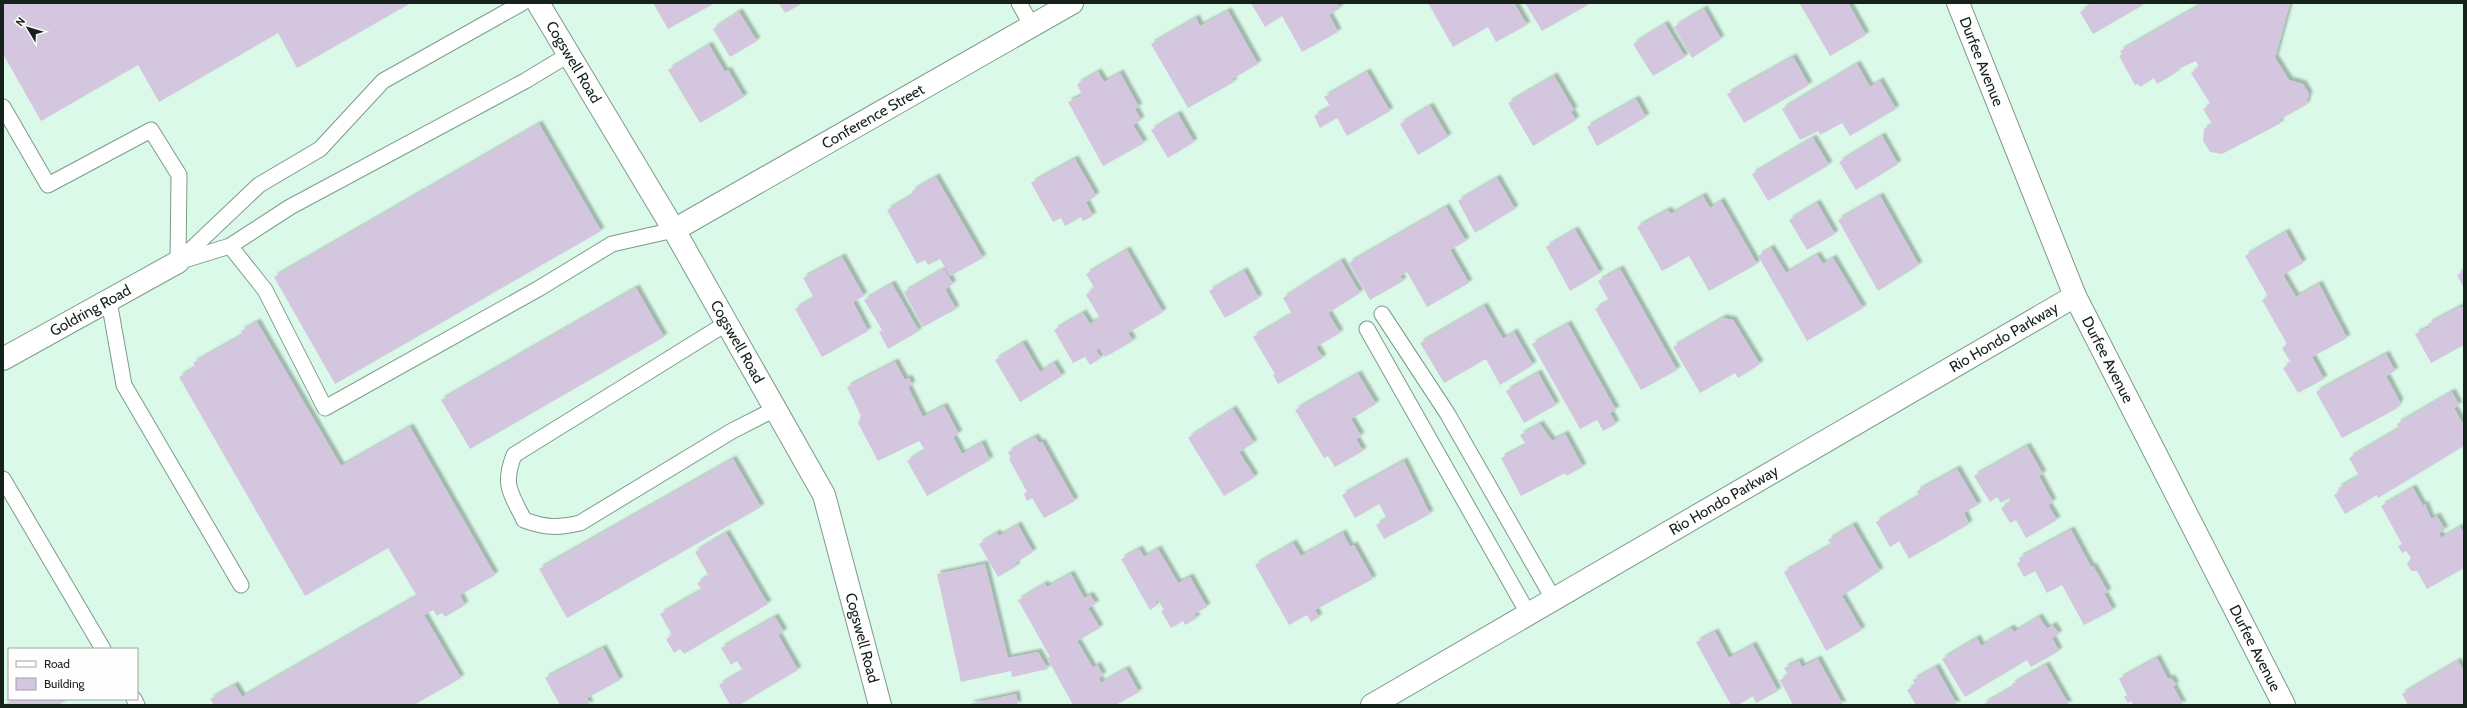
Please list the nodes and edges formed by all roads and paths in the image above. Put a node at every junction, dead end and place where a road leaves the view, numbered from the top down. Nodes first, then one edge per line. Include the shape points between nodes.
1 (522, 3) edge
2 (538, 3) edge
3 (1019, 3) edge
4 (1072, 3) edge
5 (1958, 3) edge
6 (1032, 26) junction
7 (568, 55) junction
8 (3, 107) edge
9 (674, 230) junction
10 (230, 246) junction
11 (178, 262) junction
12 (2075, 296) junction
13 (109, 301) junction
14 (1382, 314) dead end
15 (727, 323) junction
16 (1367, 328) dead end
17 (3, 359) edge
18 (776, 409) junction
19 (3, 480) edge
20 (241, 585) dead end
21 (1554, 600) junction
22 (1529, 615) junction
23 (103, 648) edge
24 (880, 705) edge
25 (1372, 705) edge
26 (2284, 705) edge

1 - 11 lane via 383,81 320,149 259,185
2 - 7 street, Cogswell Road
3 - 6 lane
4 - 6 street, Conference Street
5 - 12 street, Durfee Avenue
6 - 9 street, Conference Street
7 - 9 street, Cogswell Road
7 - 10 lane via 525,81 290,207
8 - 11 lane via 48,185 152,130 179,174
9 - 10 lane via 612,244 538,289 324,408 265,290
9 - 15 street, Cogswell Road
10 - 11 lane
11 - 13 street, Goldring Road
12 - 21 street, Rio Hondo Parkway
12 - 26 street, Durfee Avenue
13 - 17 street, Goldring Road
13 - 20 lane via 124,385
14 - 21 lane via 1447,413
15 - 18 street, Cogswell Road
15 - 18 lane via 514,455 508,470 507,487 524,520 542,527 580,523 732,431
16 - 22 lane
18 - 24 street, Cogswell Road via 824,495
19 - 23 lane
21 - 22 street, Rio Hondo Parkway
22 - 25 street, Rio Hondo Parkway

